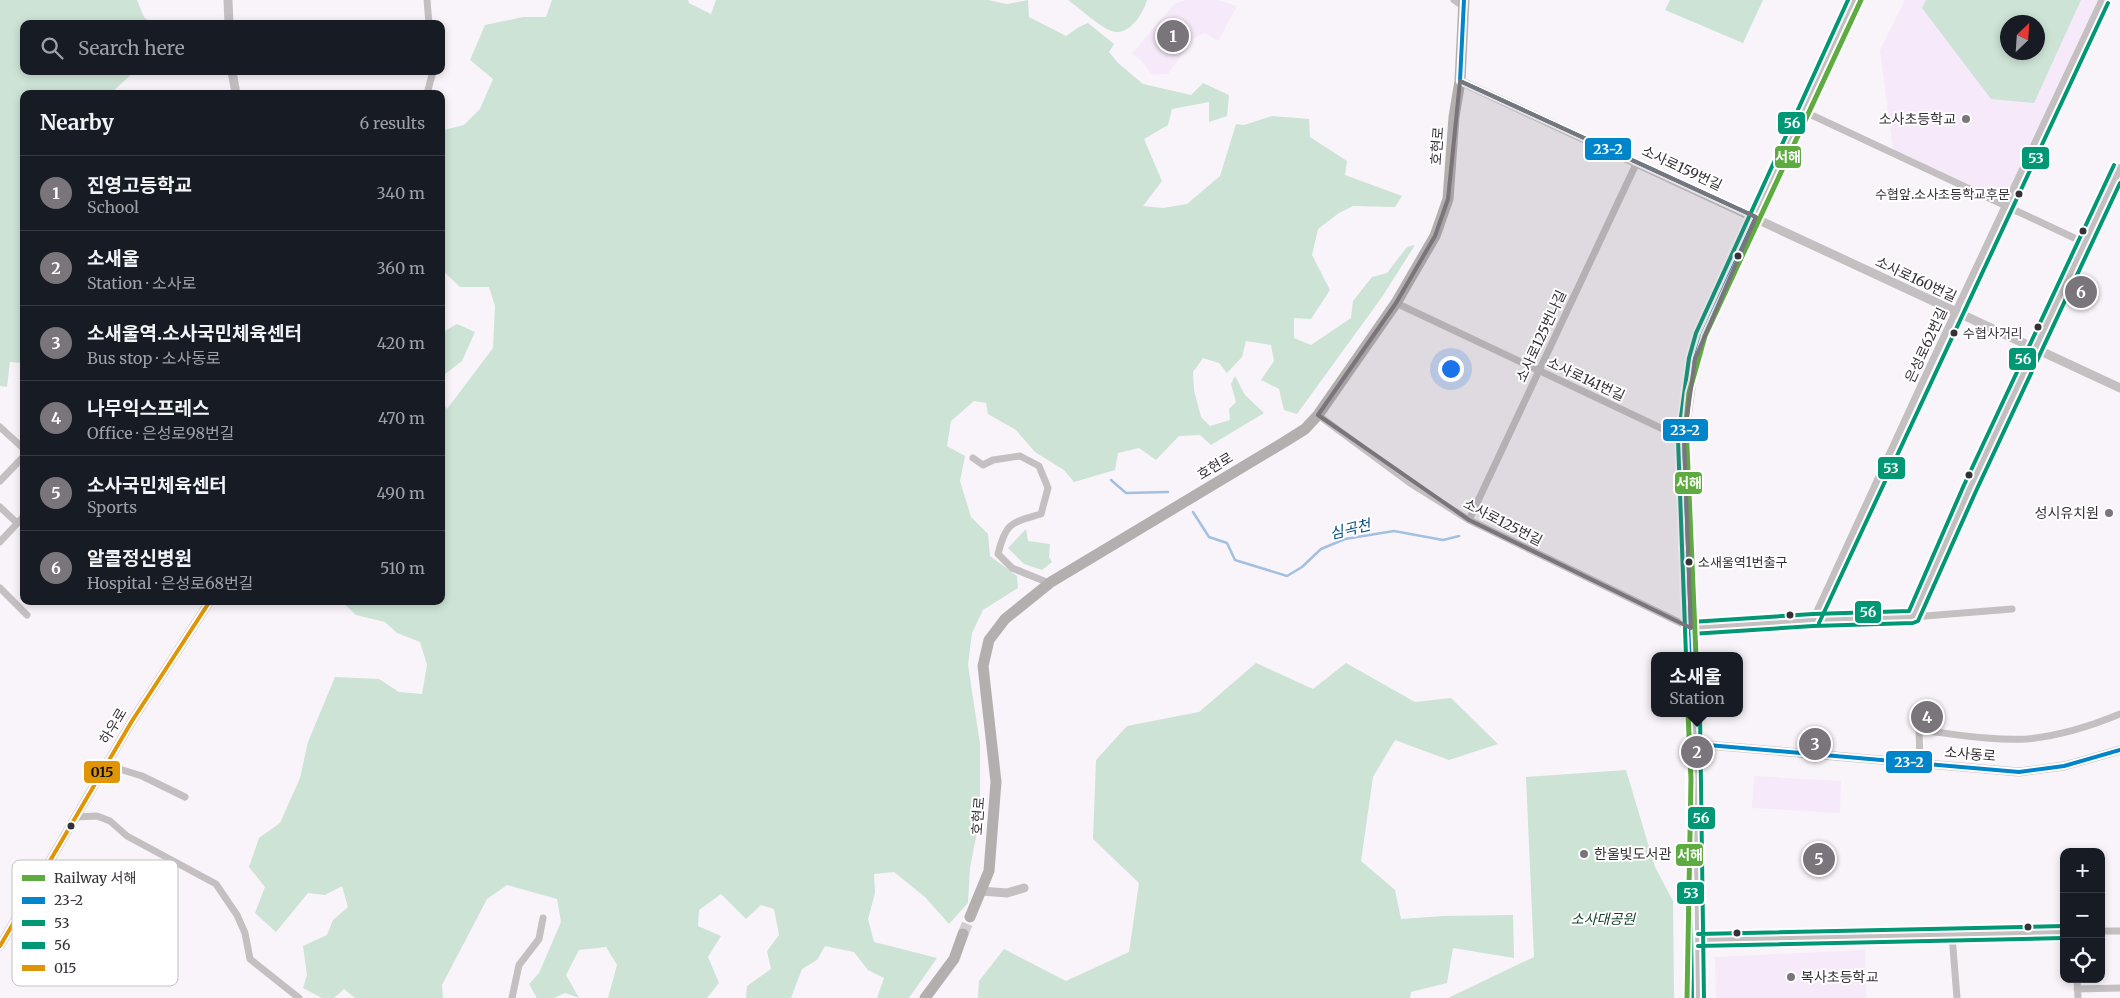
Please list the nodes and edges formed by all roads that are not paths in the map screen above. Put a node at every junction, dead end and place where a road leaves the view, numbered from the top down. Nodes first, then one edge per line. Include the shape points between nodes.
1 (228, 0) edge
2 (427, 0) edge
3 (1855, 0) edge
4 (2102, 0) edge
5 (1460, 2) edge
6 (229, 20) edge
7 (429, 20) edge
8 (233, 75) edge
9 (432, 75) edge
10 (1460, 80) junction
11 (235, 90) edge
12 (428, 90) edge
13 (1803, 111) junction
14 (1637, 162) junction
15 (2120, 168) edge
16 (2005, 205) junction
17 (1756, 217) junction
18 (2085, 242) junction
19 (1396, 303) junction
20 (1956, 312) junction
21 (2036, 349) junction
22 (1539, 370) junction
23 (2119, 384) edge
24 (1318, 415) junction
25 (0, 427) edge
26 (1684, 439) junction
27 (20, 445) edge
28 (973, 458) dead end
29 (20, 460) edge
30 (0, 481) edge
31 (0, 507) edge
32 (20, 520) edge
33 (1469, 520) junction
34 (17, 523) junction
35 (0, 542) edge
36 (1049, 583) junction
37 (0, 588) edge
38 (207, 605) edge
39 (2012, 609) dead end
40 (28, 615) dead end
41 (1913, 617) junction
42 (1813, 620) junction
43 (1691, 628) junction
44 (1692, 652) edge
45 (2120, 714) edge
46 (1694, 717) edge
47 (1696, 744) junction
48 (2120, 750) edge
49 (1920, 764) junction
50 (106, 765) junction
51 (185, 797) dead end
52 (75, 817) junction
53 (50, 860) edge
54 (172, 860) edge
55 (178, 864) edge
56 (1024, 888) dead end
57 (981, 891) junction
58 (970, 916) tunnel mouth
59 (543, 918) dead end
60 (12, 925) edge
61 (2105, 931) edge
62 (2120, 931) edge
63 (2060, 932) edge
64 (963, 934) tunnel mouth
65 (1952, 935) junction
66 (1698, 940) junction
67 (0, 946) edge
68 (2077, 983) edge
69 (2120, 988) edge
70 (2077, 989) junction
71 (299, 998) edge
72 (512, 998) edge
73 (925, 998) edge
74 (1698, 998) edge
75 (1957, 998) edge
76 (2078, 998) edge

1 - 6 street
2 - 7 street
3 - 13 street
4 - 16 street, 은성로62번길
5 - 10 main road, 호현로
8 - 11 street
9 - 12 street
10 - 14 street, 소사로159번길
10 - 19 main road, 호현로 via 1448,200 1435,236
13 - 16 street
13 - 17 street
14 - 17 street, 소사로159번길
14 - 22 street, 소사로125번나길
15 - 18 street
16 - 18 street
16 - 20 street, 은성로62번길
17 - 20 street, 소사로160번길
17 - 26 street via 1702,336 1695,360
18 - 21 street
19 - 22 street, 소사로141번길
19 - 24 main road, 호현로
20 - 21 street, 소사로160번길
20 - 42 street, 은성로62번길
21 - 23 street, 소사로160번길
21 - 41 street
22 - 26 street, 소사로141번길
22 - 33 street, 소사로125번나길
24 - 33 street, 소사로125번길 via 1410,483
24 - 36 main road, 호현로 via 1305,429 1286,441
25 - 27 street
26 - 43 street
28 - 36 street via 983,465 1020,456 1039,466 1048,488 1041,514 1015,522 1003,533 998,554 1012,568
29 - 30 street
31 - 34 street
32 - 34 street
33 - 43 street, 소사로125번길
34 - 35 street
36 - 57 main road, 호현로 via 1005,619 989,640 983,666 996,782 989,871
37 - 40 street
38 - 50 street, 하우로
39 - 41 street
41 - 42 street
42 - 43 street
43 - 44 street
45 - 49 street via 2072,731 2028,739 1919,730
46 - 47 street
47 - 49 street, 소사동로
47 - 66 street
48 - 49 street, 소사동로 via 2034,771
50 - 51 street via 142,776
50 - 52 street, 하우로
52 - 53 street, 하우로
52 - 54 street via 97,816 110,820 127,836
55 - 71 street via 216,884 238,915 250,959
56 - 57 street via 1007,892
57 - 58 main road, 호현로
59 - 72 street via 539,939 519,965
60 - 67 street, 하우로
61 - 62 street
63 - 65 street
64 - 73 main road via 954,959
65 - 66 street
65 - 75 street
66 - 74 street
68 - 70 street
69 - 70 street
70 - 76 street

